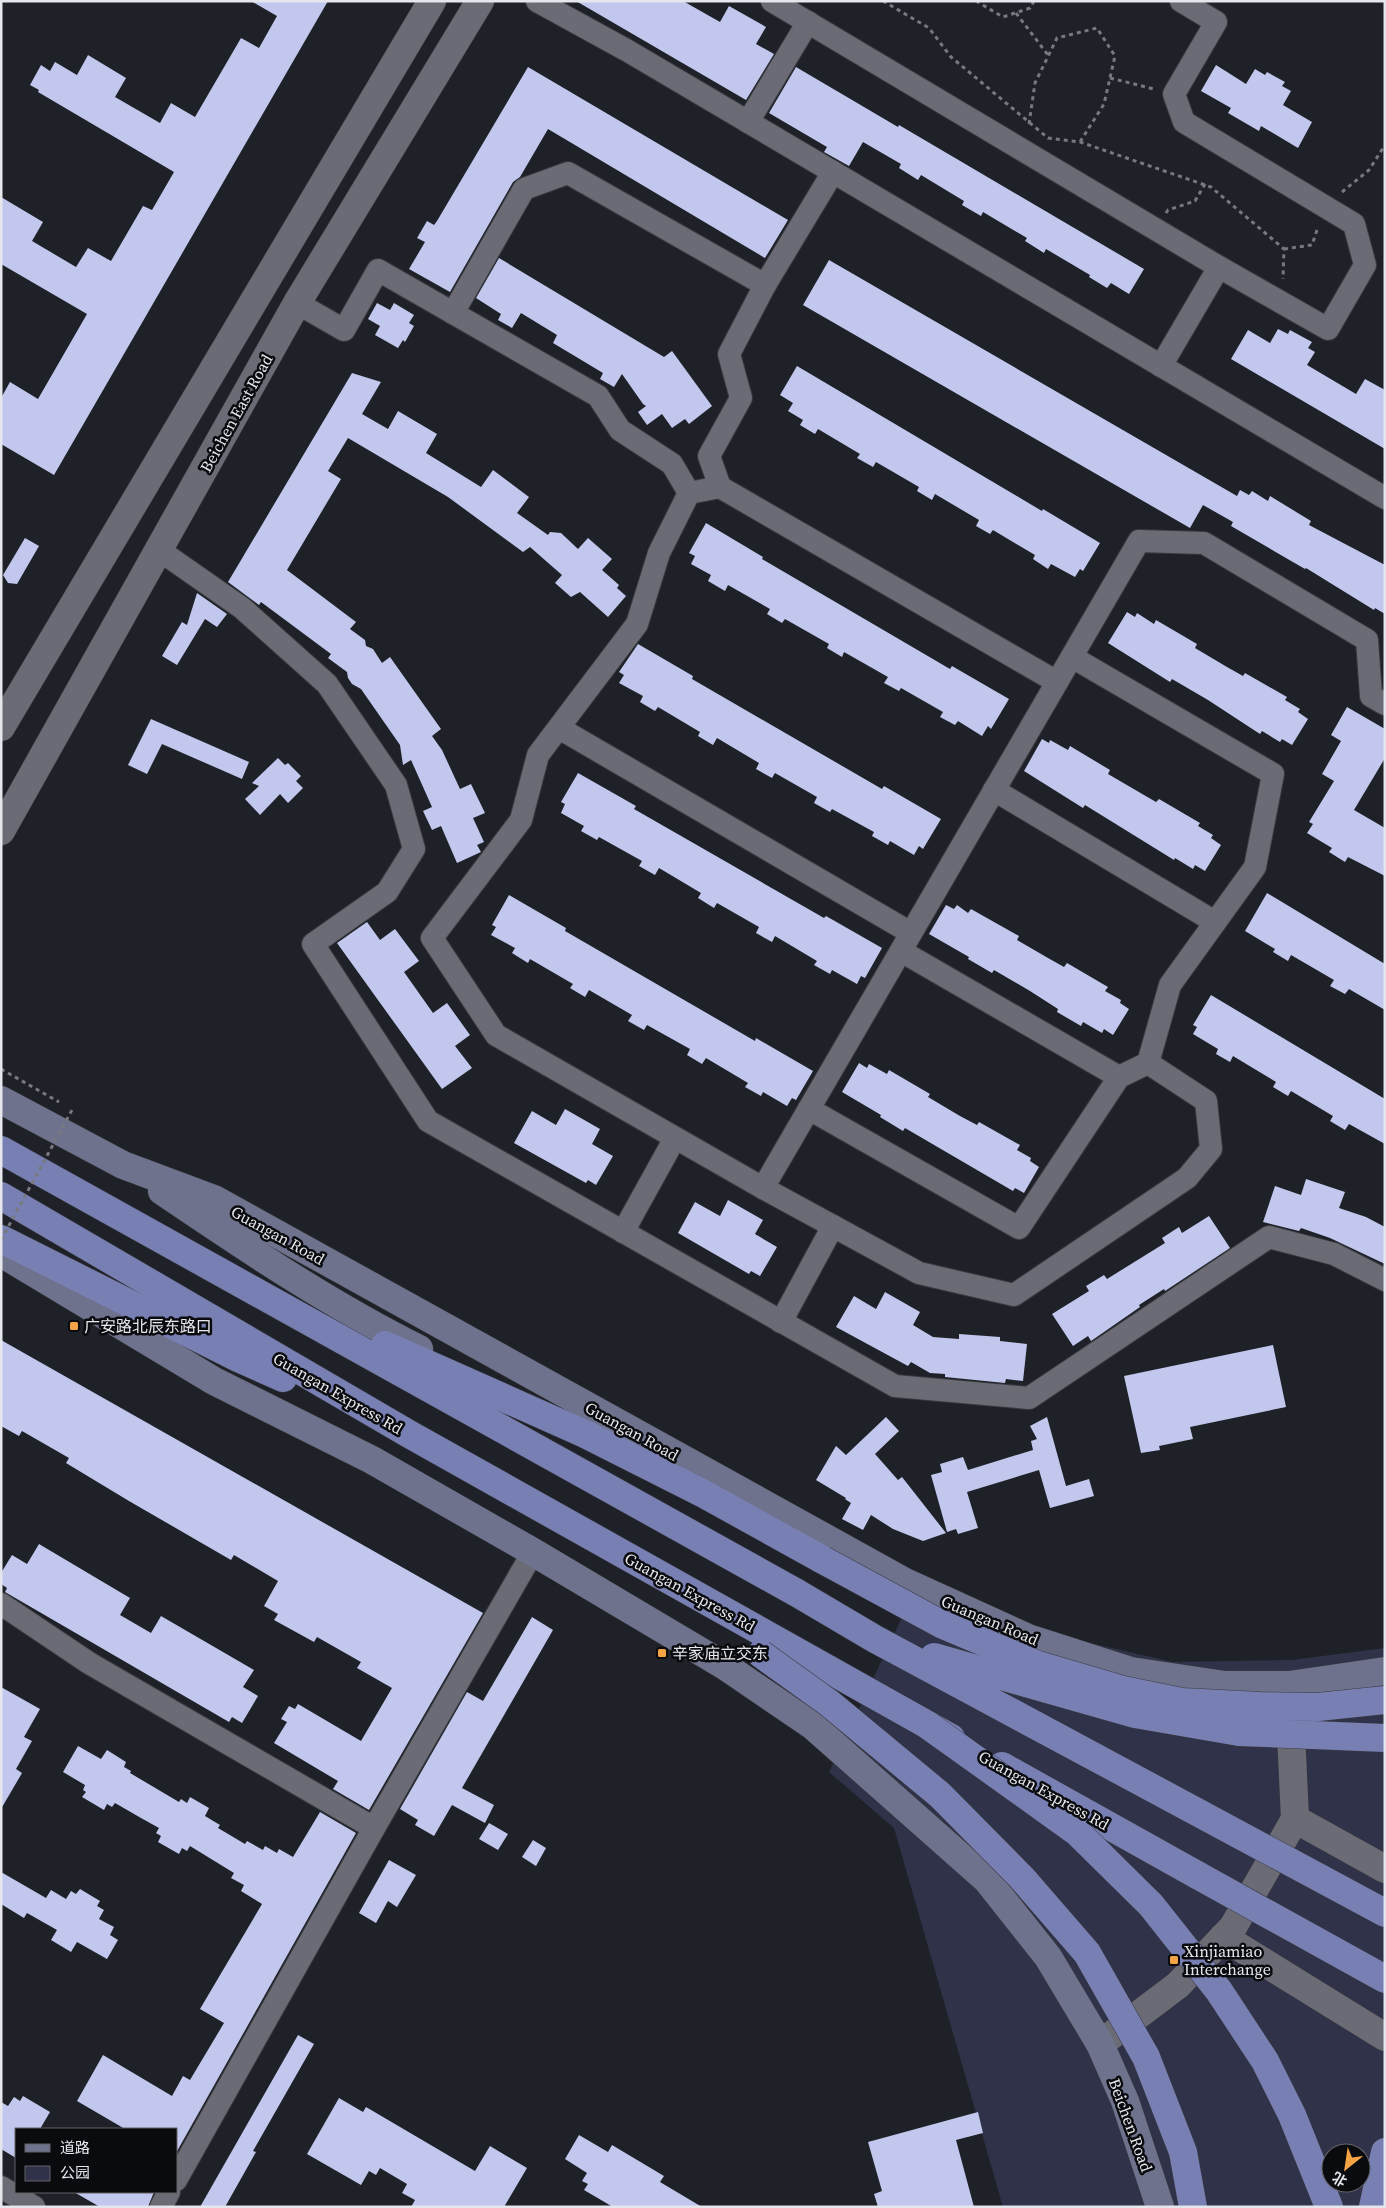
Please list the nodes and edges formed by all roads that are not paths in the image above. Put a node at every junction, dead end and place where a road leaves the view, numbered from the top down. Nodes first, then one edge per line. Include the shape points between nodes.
1 (432, 1) edge
2 (480, 1) edge
3 (537, 1) edge
4 (772, 1) edge
5 (1180, 1) edge
6 (808, 22) junction
7 (748, 122) junction
8 (833, 172) junction
9 (1219, 267) junction
10 (765, 285) junction
11 (298, 303) junction
12 (453, 313) junction
13 (1160, 366) junction
14 (709, 456) junction
15 (672, 464) junction
16 (720, 487) junction
17 (689, 493) junction
18 (1385, 498) edge
19 (159, 550) junction
20 (1072, 657) junction
21 (1057, 682) junction
22 (1385, 704) edge
23 (1, 727) edge
24 (559, 728) junction
25 (994, 790) junction
26 (1, 831) edge
27 (1215, 922) junction
28 (906, 942) junction
29 (1148, 1064) junction
30 (1119, 1077) junction
31 (1, 1100) edge
32 (809, 1109) junction
33 (675, 1138) junction
34 (1, 1150) edge
35 (122, 1165) junction
36 (763, 1188) junction
37 (1, 1196) edge
38 (833, 1226) junction
39 (624, 1232) junction
40 (1, 1240) edge
41 (1, 1253) edge
42 (219, 1270) junction
43 (1385, 1280) edge
44 (782, 1322) junction
45 (409, 1434) junction
46 (585, 1434) junction
47 (533, 1552) junction
48 (1, 1604) edge
49 (875, 1639) junction
50 (764, 1644) junction
51 (1385, 1671) edge
52 (1289, 1685) junction
53 (1385, 1700) edge
54 (929, 1726) junction
55 (1385, 1738) edge
56 (1295, 1819) junction
57 (374, 1828) junction
58 (1385, 1869) edge
59 (1385, 1913) edge
60 (1223, 1937) junction
61 (1385, 1979) edge
62 (1385, 2037) edge
63 (1100, 2044) junction
64 (1385, 2152) edge
65 (178, 2176) edge
66 (1, 2187) edge
67 (168, 2193) edge
68 (34, 2207) edge
69 (161, 2207) edge
70 (1160, 2207) edge
71 (1193, 2207) edge
72 (1329, 2207) edge
73 (1373, 2207) edge

1 - 23 street
2 - 11 street, Beichen East Road
3 - 7 street
4 - 6 street
5 - 9 street via 1216,22 1174,94 1184,122 1354,224 1365,265 1328,329
6 - 7 street
6 - 9 street
7 - 8 street
8 - 10 street
8 - 13 street
9 - 13 street
10 - 12 street via 568,173 524,189
10 - 14 street via 729,354 741,398
11 - 12 street via 344,330 378,270
11 - 19 street, Beichen East Road
12 - 15 street via 598,396 620,430
13 - 18 street
14 - 15 street
14 - 16 street
15 - 17 street
16 - 17 street
16 - 21 street
17 - 24 street via 659,553 637,624
19 - 26 street, Beichen East Road
19 - 39 street via 242,608 327,684 396,784 414,849 388,892 313,944 428,1121
20 - 21 street
20 - 22 street via 1139,541 1204,543 1367,640 1371,696
20 - 27 street via 1273,774 1255,867
21 - 25 street
24 - 28 street
24 - 33 street via 538,755 521,820 432,938 496,1035
25 - 27 street
25 - 28 street
27 - 29 street via 1170,984
28 - 30 street
28 - 32 street
29 - 30 street
29 - 38 street via 1206,1101 1211,1149 1187,1178 1014,1295 919,1273
30 - 32 street via 1019,1228
31 - 35 main road, Guangan Road
32 - 36 street
33 - 36 street
33 - 39 street
34 - 42 highway
35 - 46 main road via 272,1266 362,1318
35 - 52 main road, Guangan Road via 214,1199 905,1582 1020,1634 1131,1671 1225,1685
36 - 38 street
37 - 45 highway, Guangan Express Rd
38 - 44 street
39 - 44 street
40 - 45 highway via 238,1358
41 - 47 main road via 214,1381 372,1460
42 - 46 highway
42 - 49 highway, bridge
43 - 44 street via 1334,1254 1269,1237 1029,1398 895,1386
45 - 50 highway, Guangan Express Rd via 618,1551
46 - 53 highway, bridge via 704,1494 941,1624 1038,1665 1122,1690 1182,1702 1318,1707
47 - 57 street
47 - 63 main road via 726,1666 813,1726 987,1880 1048,1957
48 - 57 street via 89,1663
49 - 55 highway, bridge via 1135,1714 1239,1732
49 - 59 highway, bridge
50 - 54 highway, Guangan Express Rd
50 - 71 highway, bridge via 940,1795 1022,1878 1087,1953 1146,2057 1183,2152
51 - 52 main road, Guangan Road
52 - 56 street
54 - 61 highway, Guangan Express Rd, bridge
54 - 72 highway, bridge via 1077,1832 1151,1905 1219,1991 1265,2061 1292,2115
56 - 58 street
56 - 60 street via 1233,1926
57 - 65 street
60 - 62 street
60 - 63 street via 1178,1984
63 - 70 main road, Beichen Road via 1125,2101
64 - 73 highway
66 - 68 street
67 - 69 street

